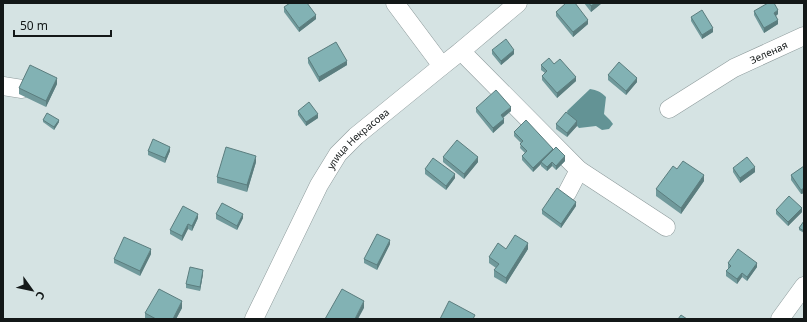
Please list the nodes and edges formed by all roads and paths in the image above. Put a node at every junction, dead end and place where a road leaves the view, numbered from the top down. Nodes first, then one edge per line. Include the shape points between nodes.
1 (395, 3) edge
2 (518, 3) edge
3 (804, 36) edge
4 (461, 51) junction
5 (442, 66) junction
6 (3, 86) edge
7 (22, 89) edge
8 (669, 109) dead end
9 (579, 170) junction
10 (567, 193) edge
11 (666, 227) dead end
12 (804, 286) edge
13 (260, 317) edge
14 (780, 319) edge

1 - 5 street
2 - 4 street, улица Некрасова
3 - 8 street, Зеленая via 734,68
4 - 5 street, улица Некрасова
4 - 9 street
5 - 13 street, улица Некрасова via 356,136 338,154 319,185
6 - 7 street
9 - 10 street
9 - 11 street
12 - 14 street

